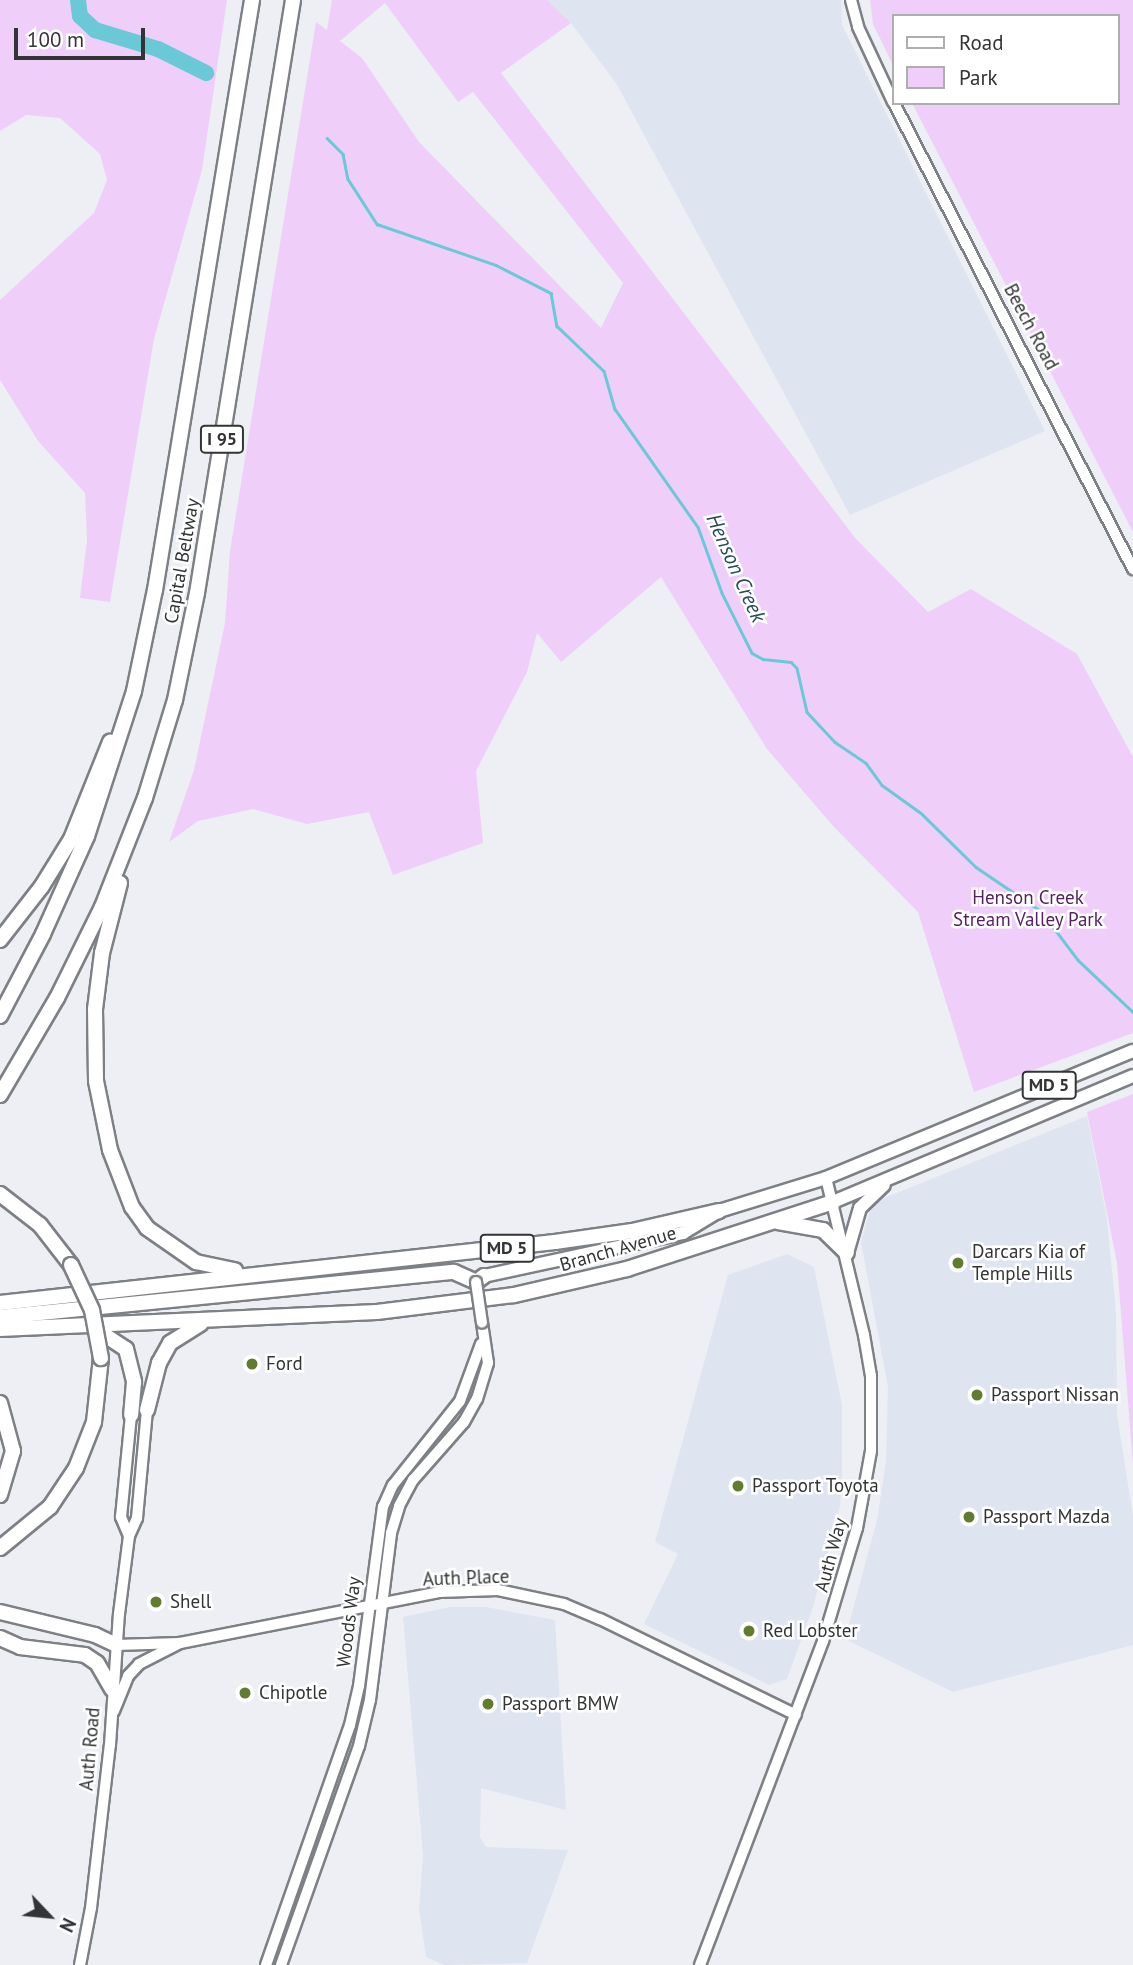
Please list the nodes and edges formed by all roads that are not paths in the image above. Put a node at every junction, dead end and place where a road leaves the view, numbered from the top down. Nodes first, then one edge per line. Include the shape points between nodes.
1 (252, 0) edge
2 (293, 0) edge
3 (851, 0) edge
4 (892, 98) edge
5 (896, 105) edge
6 (1133, 569) edge
7 (155, 590) junction
8 (155, 770) junction
9 (0, 940) edge
10 (0, 1016) edge
11 (1133, 1051) edge
12 (1133, 1076) edge
13 (0, 1094) edge
14 (895, 1176) junction
15 (826, 1178) junction
16 (0, 1194) edge
17 (833, 1202) junction
18 (719, 1211) junction
19 (773, 1222) junction
20 (847, 1253) junction
21 (292, 1270) junction
22 (480, 1279) junction
23 (0, 1303) edge
24 (0, 1317) edge
25 (211, 1321) junction
26 (83, 1323) junction
27 (0, 1329) edge
28 (482, 1340) junction
29 (0, 1403) edge
30 (147, 1410) joint
31 (131, 1415) joint
32 (0, 1495) edge
33 (129, 1536) junction
34 (0, 1548) edge
35 (383, 1604) junction
36 (370, 1606) junction
37 (0, 1612) edge
38 (0, 1638) edge
39 (180, 1643) junction
40 (116, 1645) junction
41 (112, 1689) junction
42 (796, 1715) junction
43 (112, 1717) junction
44 (80, 1965) edge
45 (266, 1965) edge
46 (281, 1965) edge
47 (700, 1965) edge

1 - 7 highway, Capital Beltway / I 95
2 - 8 highway, Capital Beltway / I 95 via 197,593
3 - 4 street, Beech Road via 858,27
5 - 6 street, Beech Road
7 - 9 highway via 128,690 80,820 42,886
7 - 10 highway, Capital Beltway / I 95 via 131,702 87,836
8 - 13 highway, Capital Beltway / I 95 via 81,953
8 - 21 highway via 114,907 97,983 96,1081 110,1150 132,1207 147,1228 178,1253 222,1271
11 - 15 highway, Branch Avenue / MD 5
12 - 14 highway, Branch Avenue / MD 5
14 - 17 highway, Branch Avenue / MD 5
14 - 20 highway via 860,1208
15 - 17 street, Auth Way
15 - 18 highway, Branch Avenue / MD 5
16 - 34 highway, bridge via 40,1225 71,1265 92,1310 101,1358 94,1422 76,1468 50,1507
17 - 19 highway, Branch Avenue / MD 5
17 - 20 street, Auth Way
18 - 21 highway, Branch Avenue / MD 5 via 632,1231
18 - 22 highway via 684,1233
19 - 20 highway via 823,1230
19 - 25 highway, Branch Avenue / MD 5 via 627,1269 514,1295 377,1312
20 - 42 street, Auth Way via 871,1376 871,1451 846,1568
21 - 23 highway, Branch Avenue / MD 5
22 - 24 highway via 454,1272
22 - 28 street, Woods Way, bridge
25 - 26 highway, Branch Avenue / MD 5
25 - 30 highway via 181,1333 170,1343 159,1363
26 - 27 highway, Branch Avenue / MD 5
26 - 31 highway via 102,1330 126,1349 134,1382
28 - 35 street, Woods Way via 488,1363 477,1399 464,1422 413,1480 399,1506
28 - 36 street, Woods Way via 460,1401 393,1485 383,1507
29 - 32 highway via 13,1451
30 - 33 main road, Auth Road via 137,1518
31 - 33 main road, Auth Road via 121,1517
33 - 40 main road, Auth Road
35 - 36 street, Auth Place
35 - 42 street, Auth Place via 439,1592 498,1590 533,1596 600,1619
35 - 46 street, Woods Way via 359,1746
36 - 39 street, Auth Place
36 - 45 street, Woods Way via 350,1725
37 - 40 highway via 95,1635
38 - 40 highway via 95,1648
38 - 41 highway via 20,1647 85,1655 97,1663
39 - 40 street, Auth Place
39 - 43 main road via 133,1670
40 - 41 main road, Auth Road
41 - 43 main road, Auth Road
42 - 47 street, Auth Way
43 - 44 main road, Auth Road

